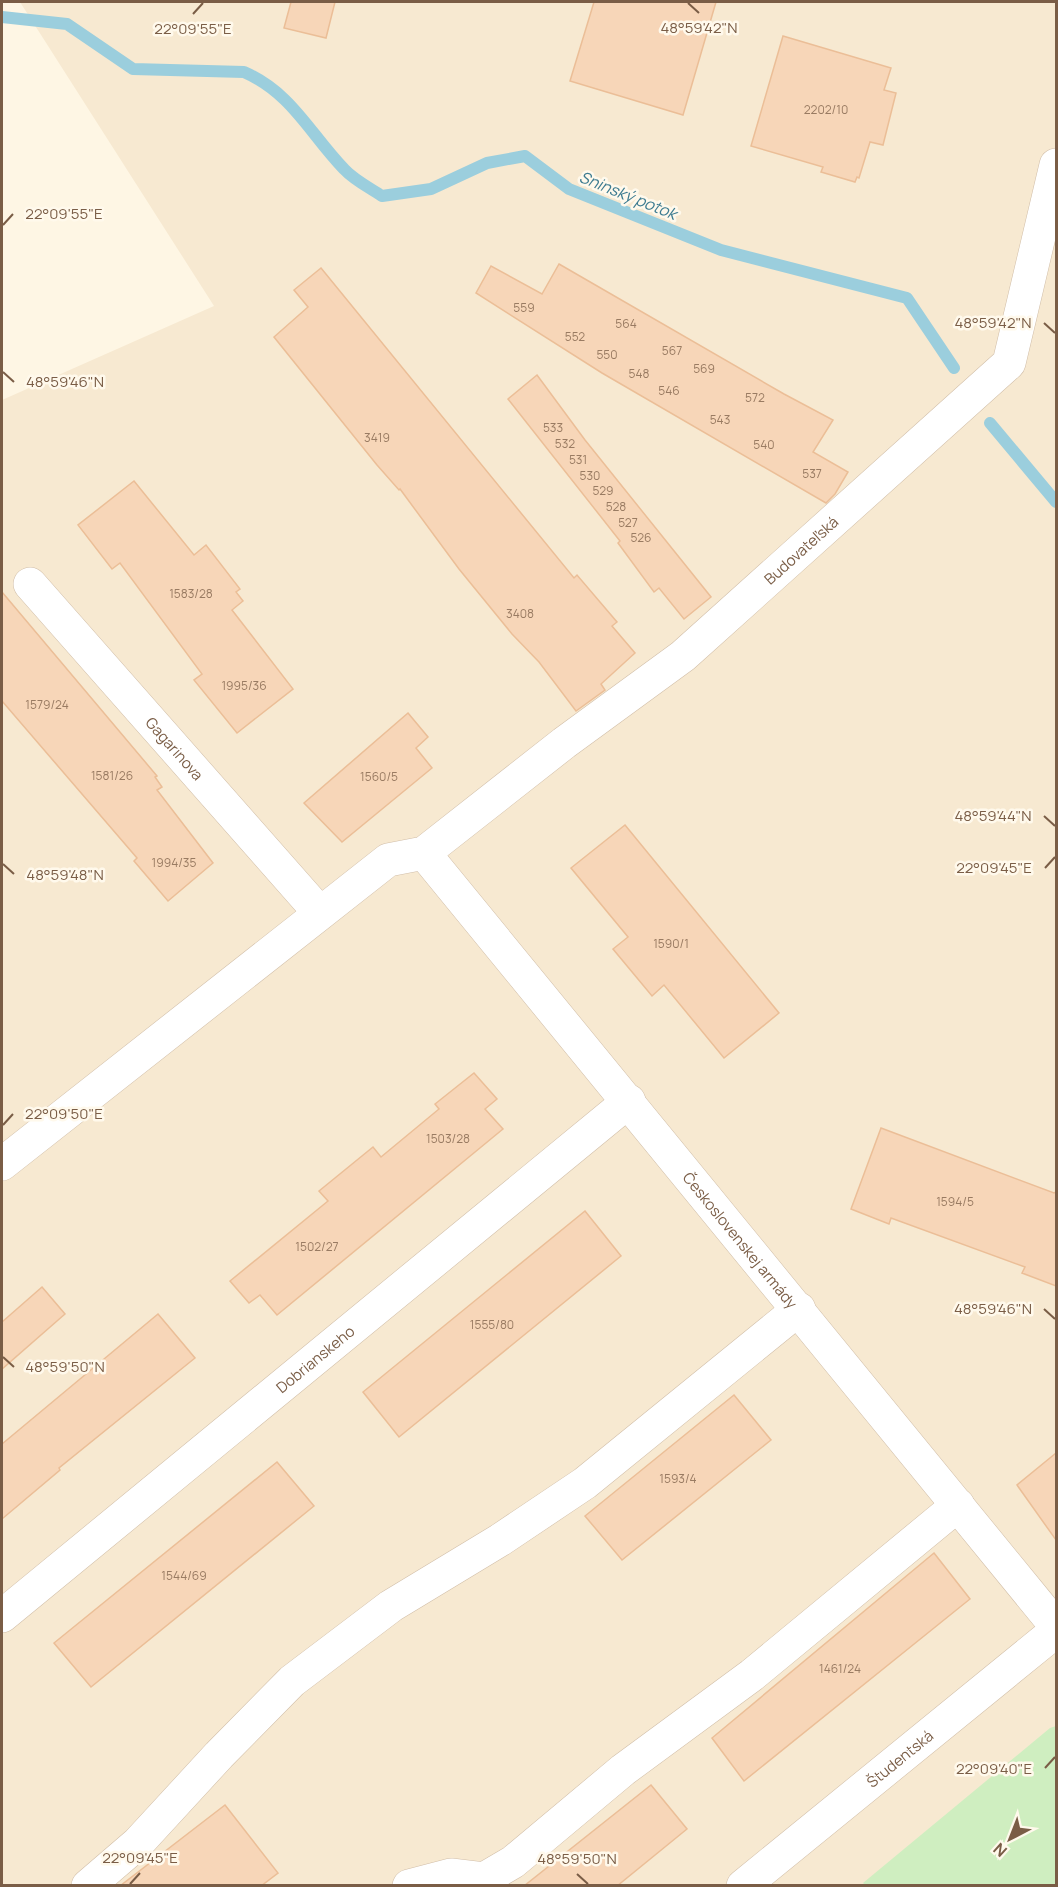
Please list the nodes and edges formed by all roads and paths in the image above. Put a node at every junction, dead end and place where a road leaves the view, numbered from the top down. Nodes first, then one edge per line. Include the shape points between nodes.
1 (1056, 165) edge
2 (30, 584) dead end
3 (424, 853) junction
4 (319, 912) junction
5 (629, 1101) junction
6 (2, 1164) edge
7 (799, 1309) junction
8 (958, 1505) junction
9 (2, 1616) edge
10 (1056, 1626) edge
11 (1056, 1631) edge
12 (87, 1886) edge
13 (409, 1886) edge
14 (743, 1886) edge

1 - 3 street, Budovateľská via 1009,363 683,656
2 - 4 street, Gagarinova
3 - 4 street via 388,860
3 - 5 street, Československej armády
4 - 6 street
5 - 7 street, Československej armády
5 - 9 street, Dobrianskeho
7 - 8 street, Československej armády
7 - 12 street via 585,1483 391,1606 292,1681 138,1843
8 - 10 street, Československej armády
8 - 13 street via 752,1675 623,1770 513,1862 484,1879 451,1875
11 - 14 street, Študentská

